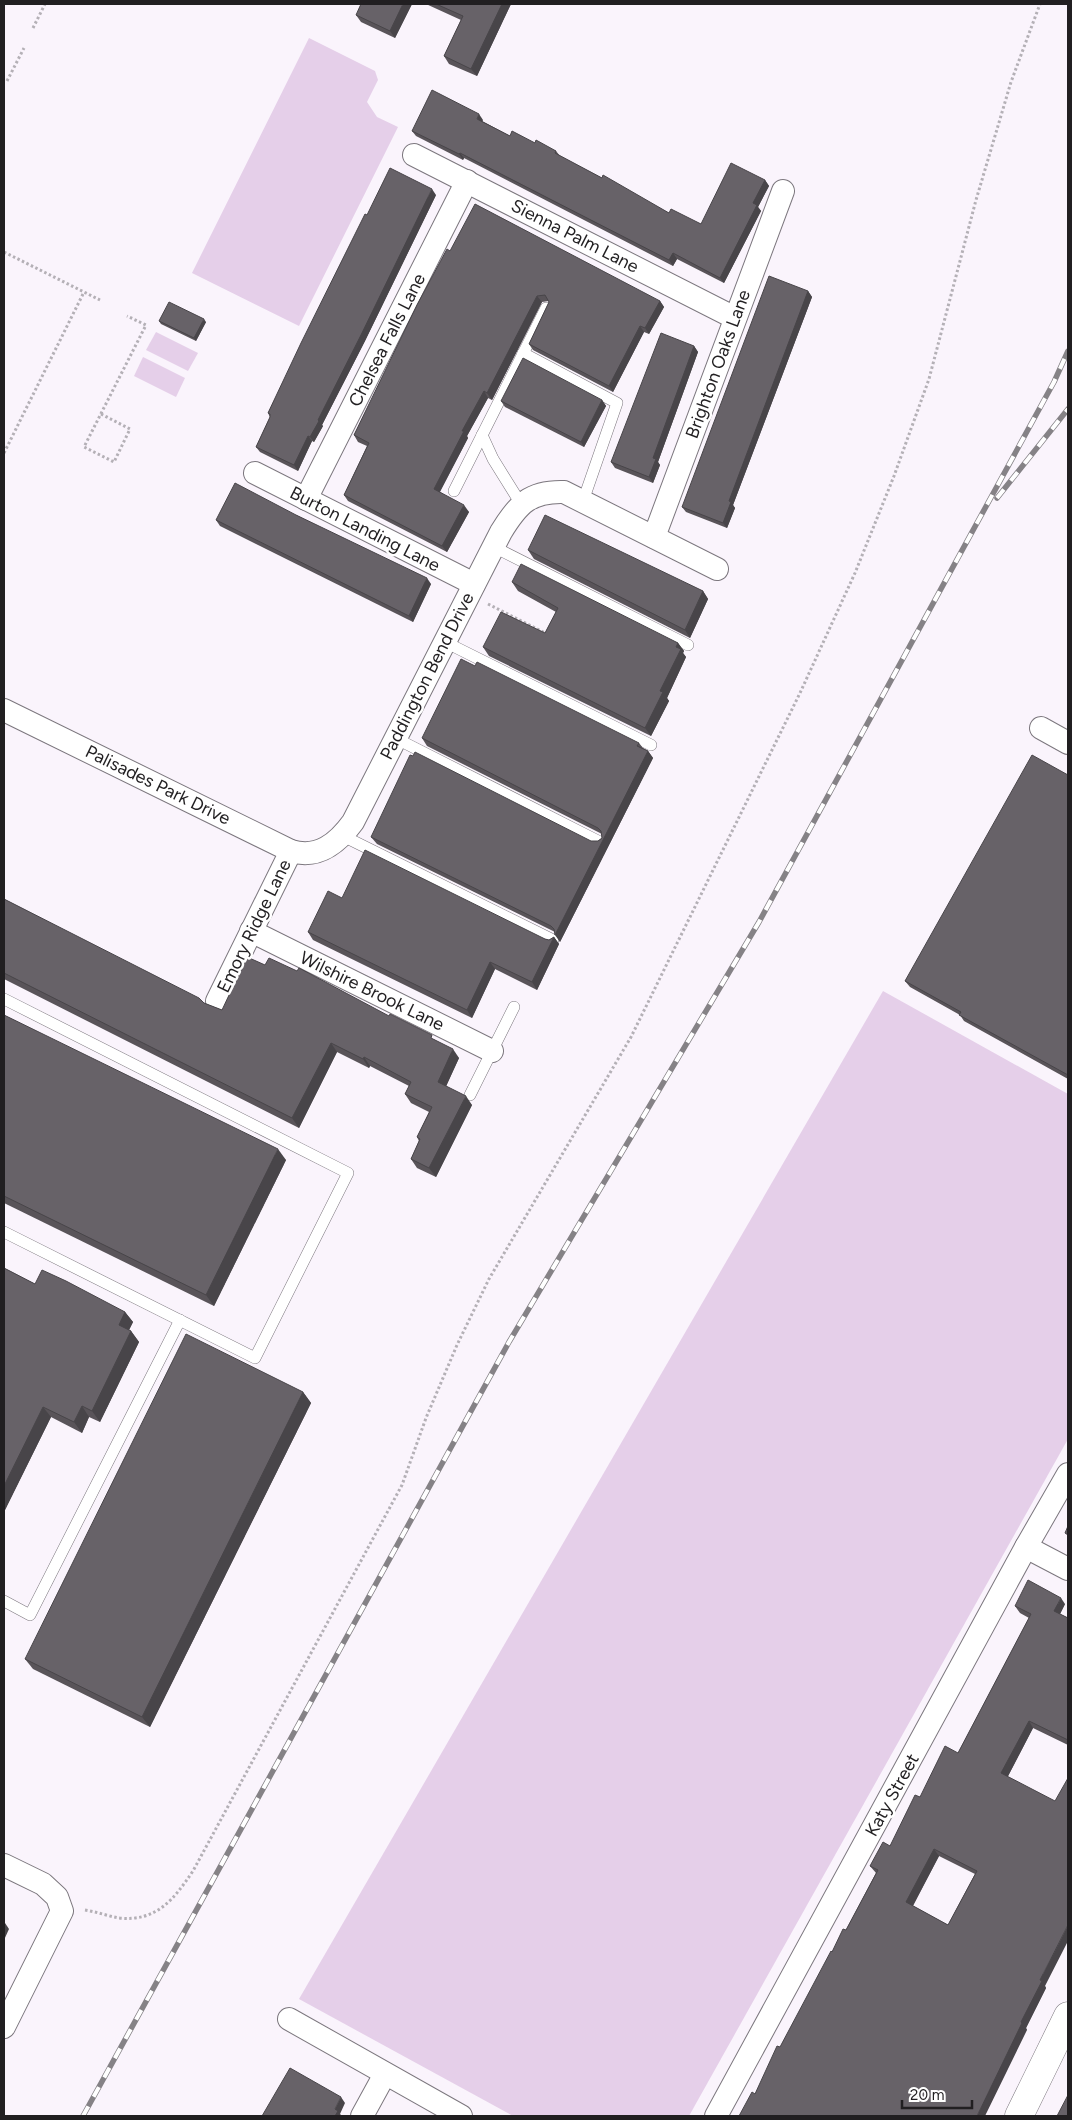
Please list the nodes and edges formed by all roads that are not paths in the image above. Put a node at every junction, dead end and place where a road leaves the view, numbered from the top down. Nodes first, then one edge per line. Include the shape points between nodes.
1 (414, 155) dead end
2 (467, 182) junction
3 (783, 191) dead end
4 (546, 308) edge
5 (736, 318) junction
6 (523, 353) junction
7 (482, 434) junction
8 (255, 473) dead end
9 (454, 491) dead end
10 (306, 499) junction
11 (529, 499) junction
12 (583, 501) junction
13 (654, 537) junction
14 (494, 547) junction
15 (717, 569) dead end
16 (474, 584) junction
17 (445, 642) junction
18 (688, 645) edge
19 (4, 710) edge
20 (1041, 728) dead end
21 (395, 738) junction
22 (1068, 743) edge
23 (651, 745) dead end
24 (343, 836) junction
25 (600, 842) edge
26 (291, 850) junction
27 (313, 854) joint
28 (252, 931) junction
29 (553, 940) edge
30 (4, 999) edge
31 (217, 1001) dead end
32 (514, 1007) dead end
33 (492, 1050) junction
34 (470, 1095) dead end
35 (4, 1232) edge
36 (180, 1320) junction
37 (1068, 1474) edge
38 (1026, 1547) junction
39 (1068, 1568) edge
40 (4, 1601) edge
41 (4, 1865) edge
42 (1068, 2016) edge
43 (289, 2019) dead end
44 (4, 2027) edge
45 (385, 2074) junction
46 (362, 2116) edge
47 (461, 2116) edge
48 (716, 2116) edge
49 (1019, 2116) edge

1 - 2 street, Sienna Palm Lane
2 - 5 street, Sienna Palm Lane
2 - 10 street, Chelsea Falls Lane
3 - 5 street, Brighton Oaks Lane
4 - 6 lane
5 - 13 street, Brighton Oaks Lane
6 - 7 lane
6 - 12 lane via 617,403
7 - 9 lane
7 - 11 lane via 494,459
8 - 10 street, Burton Landing Lane
10 - 16 street, Burton Landing Lane
11 - 12 street via 564,492
11 - 14 street, Paddington Bend Drive via 513,512
12 - 13 street
13 - 15 street
14 - 16 street, Paddington Bend Drive
14 - 18 lane
16 - 17 street, Paddington Bend Drive
17 - 21 street, Paddington Bend Drive
17 - 23 lane
19 - 26 street, Palisades Park Drive
20 - 22 street
21 - 24 street, Paddington Bend Drive
21 - 25 lane
24 - 27 street, Paddington Bend Drive via 325,850
24 - 29 lane
26 - 27 street, Palisades Park Drive
26 - 28 street, Emory Ridge Lane
28 - 31 street, Emory Ridge Lane
28 - 33 street, Wilshire Brook Lane
30 - 36 lane via 348,1173 255,1358
32 - 33 lane
33 - 34 lane
35 - 36 lane
36 - 40 lane via 30,1615
37 - 38 street, Katy Street
38 - 39 street
38 - 48 street, Katy Street
41 - 44 street via 44,1884 60,1904
42 - 49 street
43 - 45 street
45 - 46 street
45 - 47 street

